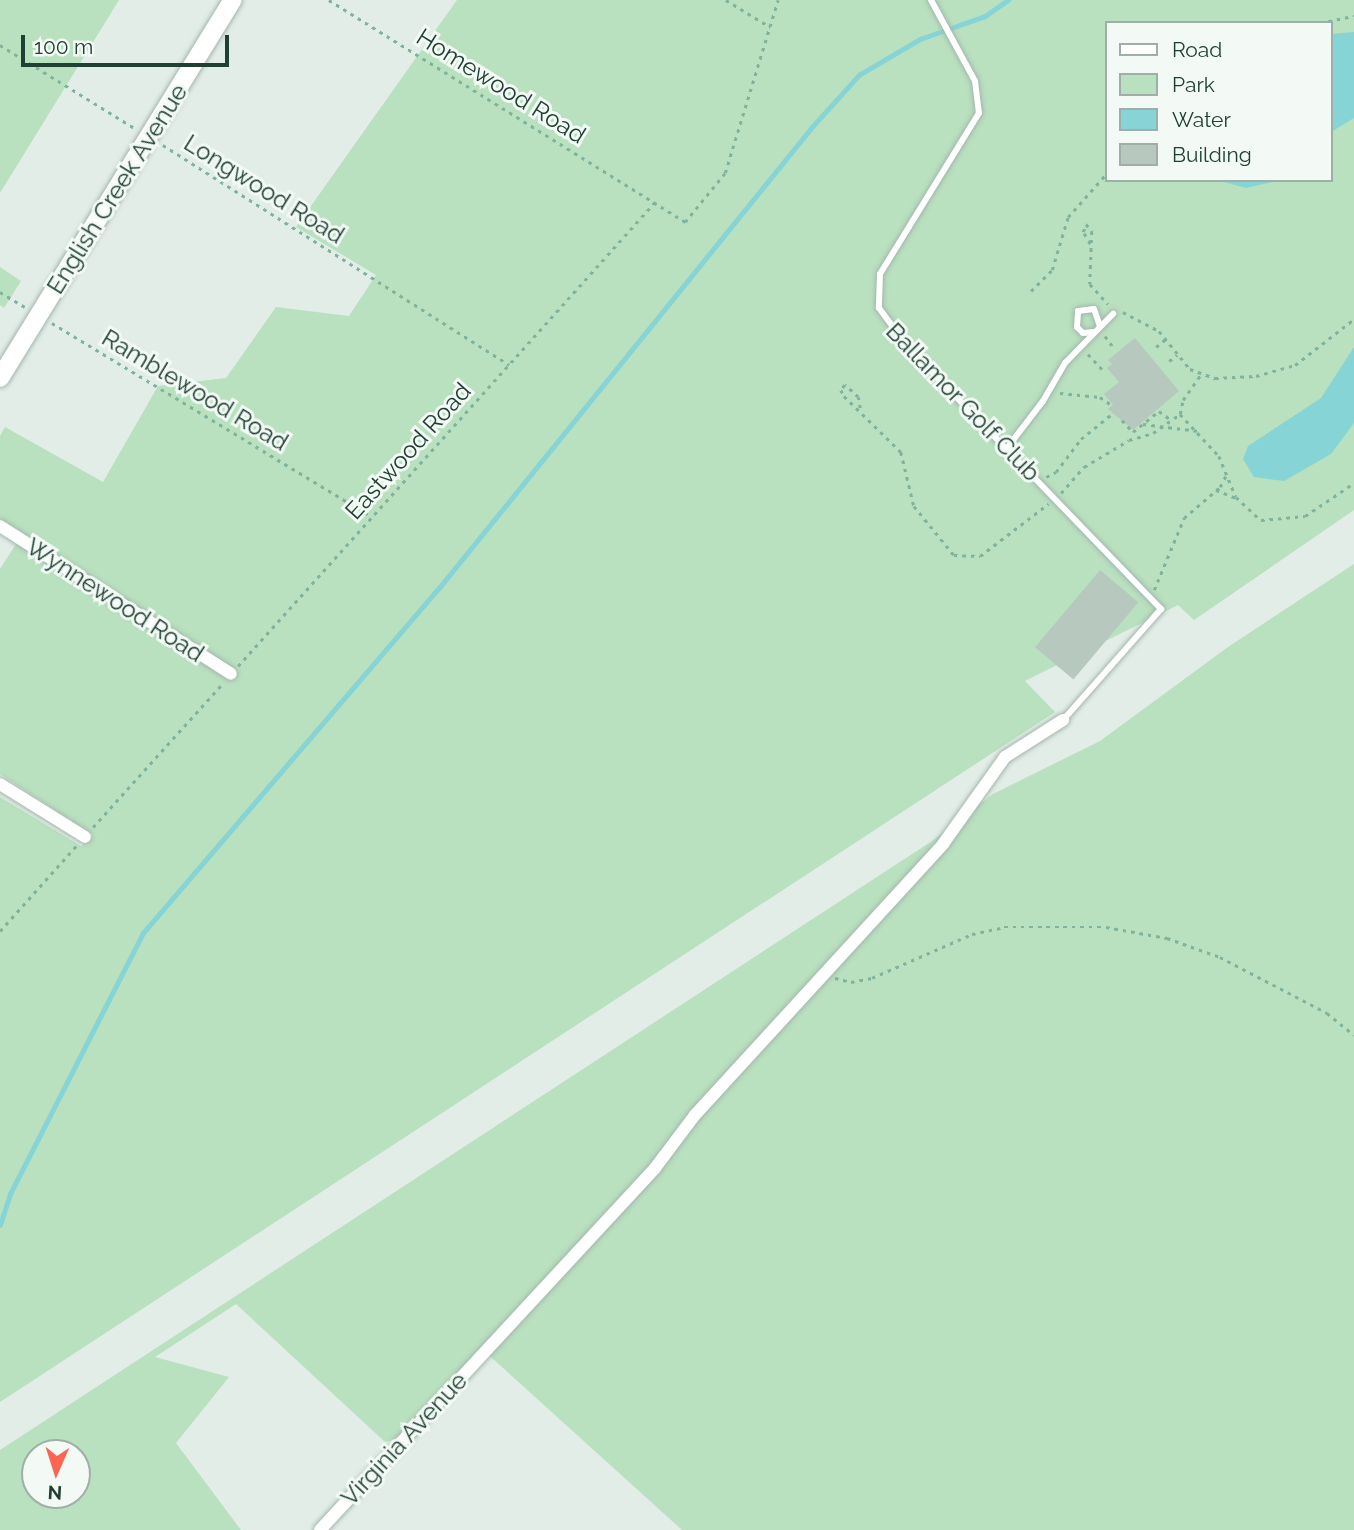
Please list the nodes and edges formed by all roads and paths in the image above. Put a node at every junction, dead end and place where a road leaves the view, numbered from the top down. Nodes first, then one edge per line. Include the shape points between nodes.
1 (233, 0) edge
2 (329, 0) edge
3 (726, 0) edge
4 (778, 0) edge
5 (932, 1) edge
6 (1354, 16) edge
7 (1330, 21) edge
8 (770, 27) junction
9 (0, 45) edge
10 (149, 136) junction
11 (1106, 174) edge
12 (655, 202) junction
13 (1090, 244) junction
14 (1031, 291) dead end
15 (0, 292) edge
16 (1113, 314) dead end
17 (39, 315) junction
18 (1354, 319) edge
19 (1097, 330) junction
20 (1166, 339) junction
21 (1082, 346) junction
22 (1156, 347) dead end
23 (1114, 348) dead end
24 (1177, 355) junction
25 (1169, 361) dead end
26 (509, 365) junction
27 (1102, 369) dead end
28 (1201, 374) junction
29 (0, 378) edge
30 (1051, 388) junction
31 (1110, 404) dead end
32 (860, 408) junction
33 (1112, 414) dead end
34 (1180, 414) junction
35 (1170, 419) junction
36 (1122, 420) dead end
37 (1143, 424) junction
38 (1138, 428) junction
39 (1159, 428) junction
40 (1199, 431) junction
41 (1145, 436) junction
42 (1007, 448) junction
43 (1226, 475) junction
44 (1036, 478) junction
45 (1354, 483) edge
46 (1216, 490) junction
47 (1237, 498) junction
48 (1056, 499) junction
49 (372, 517) junction
50 (0, 526) edge
51 (1149, 597) junction
52 (231, 674) junction
53 (1063, 720) joint
54 (0, 784) edge
55 (85, 837) junction
56 (0, 932) edge
57 (825, 975) junction
58 (1354, 1035) edge
59 (320, 1530) edge

1 - 10 main road, English Creek Avenue
2 - 12 path, Homewood Road
3 - 8 path
4 - 8 path
5 - 42 lane, Ballamor Golf Club via 978,88 977,121 888,259 880,274 877,298 888,326
6 - 7 path
8 - 12 path via 725,173 685,222
9 - 10 path, Longwood Road
10 - 17 main road, English Creek Avenue
10 - 26 path, Longwood Road
11 - 14 path via 1068,217 1052,270
12 - 26 path, Eastwood Road
13 - 13 path via 1083,232 1086,224 1092,231
13 - 20 path via 1093,291
15 - 17 path, Ramblewood Road
16 - 19 lane
17 - 29 main road, English Creek Avenue
17 - 49 path, Ramblewood Road
18 - 28 path via 1309,357 1278,372 1234,378
19 - 19 lane via 1098,312 1090,307 1078,312 1075,323 1079,330
19 - 21 lane
19 - 23 path
20 - 22 path
20 - 24 path
21 - 27 path
21 - 30 lane via 1060,369
24 - 25 path
24 - 28 path
26 - 49 path, Eastwood Road
28 - 34 path via 1183,400
30 - 31 path via 1061,394 1100,397
30 - 42 lane
32 - 32 path via 844,396 841,390 845,385 859,397
32 - 48 path via 901,452 914,506 954,555 980,556
33 - 44 path via 1081,439 1051,477
34 - 35 path
34 - 40 path
35 - 37 path via 1162,410
35 - 39 path
36 - 38 path via 1133,432
37 - 38 path
37 - 39 path
38 - 41 path
39 - 40 path
39 - 41 path
40 - 43 path via 1219,456
41 - 48 path via 1084,467
42 - 44 lane, Ballamor Golf Club
43 - 46 path
43 - 47 path
44 - 48 lane, Ballamor Golf Club
45 - 47 path via 1305,516 1287,520 1261,520
46 - 47 path
46 - 51 path via 1184,518 1164,572
48 - 51 lane, Ballamor Golf Club
49 - 52 path, Eastwood Road
50 - 52 street, Wynnewood Road
51 - 53 lane via 1161,609
52 - 55 path, Eastwood Road
53 - 57 street, Virginia Avenue via 1005,757 943,844
54 - 55 street
55 - 56 path, Eastwood Road
57 - 58 path via 859,981 972,934 1004,927 1106,927 1167,938 1220,957 1326,1013
57 - 59 street, Virginia Avenue

